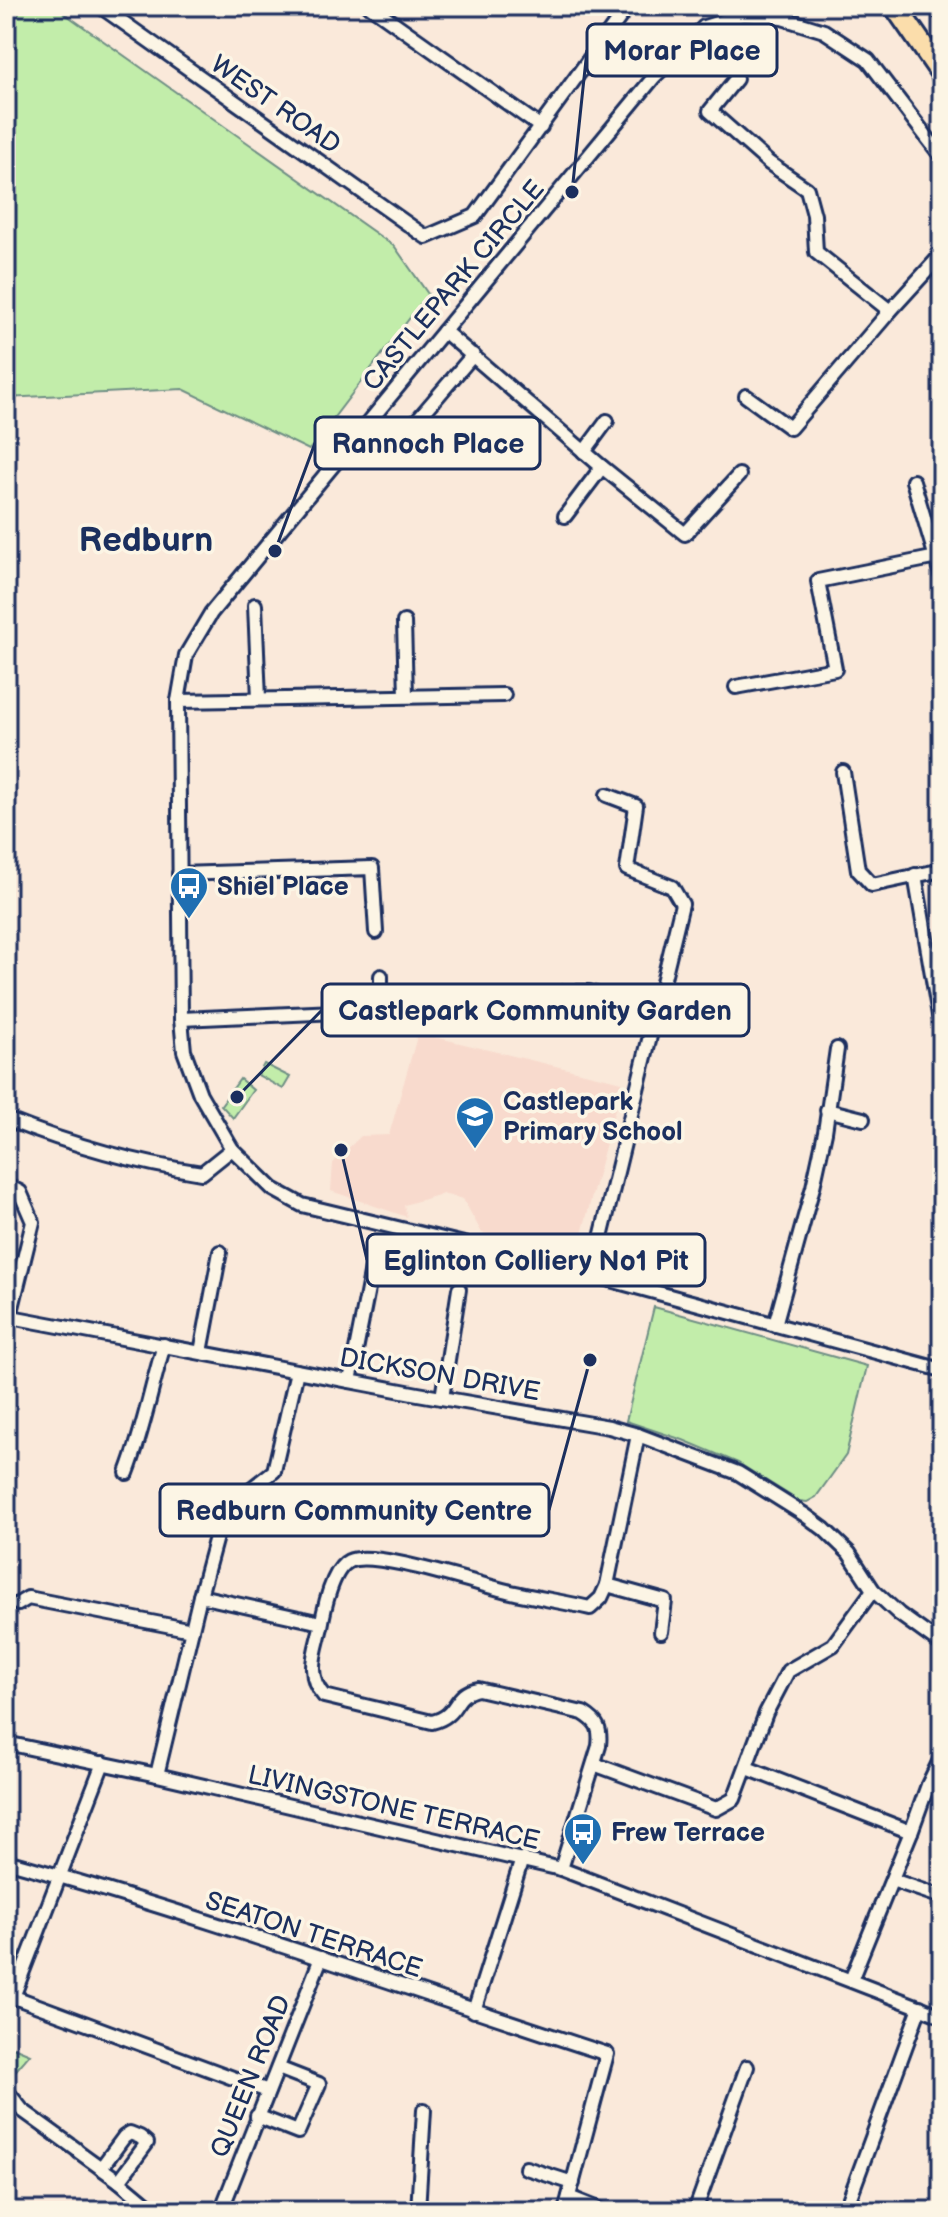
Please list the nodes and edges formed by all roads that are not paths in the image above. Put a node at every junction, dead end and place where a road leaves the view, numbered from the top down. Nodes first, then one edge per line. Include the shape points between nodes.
1 (100, 6) edge
2 (370, 6) edge
3 (629, 6) edge
4 (895, 6) edge
5 (942, 74) edge
6 (736, 79) dead end
7 (541, 127) junction
8 (942, 157) edge
9 (942, 254) edge
10 (890, 311) junction
11 (444, 331) junction
12 (473, 355) junction
13 (746, 396) dead end
14 (607, 421) dead end
15 (401, 439) dead end
16 (584, 452) junction
17 (602, 467) junction
18 (739, 475) dead end
19 (913, 481) dead end
20 (565, 516) dead end
21 (939, 557) edge
22 (942, 578) edge
23 (255, 605) dead end
24 (404, 622) dead end
25 (736, 687) dead end
26 (504, 695) dead end
27 (406, 696) junction
28 (259, 699) junction
29 (178, 701) junction
30 (843, 772) dead end
31 (607, 795) dead end
32 (942, 870) edge
33 (179, 874) junction
34 (915, 875) junction
35 (376, 932) dead end
36 (381, 976) dead end
37 (381, 1010) junction
38 (655, 1014) junction
39 (406, 1017) dead end
40 (550, 1018) dead end
41 (181, 1019) junction
42 (940, 1021) dead end
43 (837, 1049) dead end
44 (6, 1060) edge
45 (6, 1068) edge
46 (827, 1110) junction
47 (6, 1119) edge
48 (863, 1119) dead end
49 (232, 1149) junction
50 (6, 1185) edge
51 (377, 1243) dead end
52 (220, 1252) dead end
53 (592, 1275) junction
54 (459, 1289) dead end
55 (8, 1316) edge
56 (775, 1325) junction
57 (164, 1345) junction
58 (201, 1352) junction
59 (941, 1367) edge
60 (297, 1371) junction
61 (350, 1381) junction
62 (442, 1398) junction
63 (638, 1435) junction
64 (127, 1473) dead end
65 (607, 1585) junction
66 (873, 1590) junction
67 (200, 1596) junction
68 (18, 1604) dead end
69 (321, 1623) junction
70 (192, 1630) junction
71 (661, 1632) dead end
72 (942, 1645) edge
73 (6, 1743) edge
74 (942, 1756) edge
75 (103, 1763) junction
76 (594, 1764) junction
77 (747, 1768) junction
78 (157, 1775) junction
79 (911, 1832) junction
80 (522, 1859) junction
81 (6, 1861) edge
82 (561, 1869) junction
83 (61, 1876) junction
84 (892, 1880) junction
85 (942, 1897) edge
86 (321, 1958) junction
87 (851, 1980) junction
88 (10, 1996) edge
89 (920, 2007) junction
90 (474, 2011) junction
91 (942, 2016) edge
92 (747, 2067) dead end
93 (278, 2068) junction
94 (6, 2090) edge
95 (268, 2091) junction
96 (424, 2110) dead end
97 (257, 2116) junction
98 (101, 2168) junction
99 (526, 2168) dead end
100 (119, 2181) junction
101 (573, 2183) junction
102 (569, 2197) junction
103 (155, 2211) edge
104 (221, 2211) edge
105 (418, 2211) edge
106 (565, 2211) edge
107 (604, 2211) edge
108 (695, 2211) edge
109 (845, 2211) edge

1 - 7 street, WEST ROAD via 426,237 475,216
2 - 7 street
3 - 7 street
4 - 5 highway
6 - 10 street via 710,111 807,189 816,252
8 - 11 street, CASTLEPARK CIRCLE via 868,60 824,31 782,18 742,15 704,27 654,77
9 - 10 street
10 - 13 street via 790,428
11 - 12 street
11 - 29 street, CASTLEPARK CIRCLE via 211,613 186,655
12 - 15 street
12 - 16 street
14 - 16 street
16 - 17 street
17 - 18 street via 685,534
17 - 20 street
19 - 21 street
21 - 22 street
21 - 25 street via 818,581 835,669
23 - 28 street
24 - 27 street
26 - 27 street
27 - 28 street
28 - 29 street
29 - 33 street, CASTLEPARK CIRCLE
30 - 34 street via 858,870 872,885
31 - 38 street via 636,806 627,869 672,887 682,904
32 - 34 street
33 - 35 street via 372,868
33 - 41 street, CASTLEPARK CIRCLE
34 - 42 street
36 - 37 street
37 - 39 street
37 - 41 street
38 - 40 street via 589,992 566,992
38 - 53 street
41 - 49 street, CASTLEPARK CIRCLE via 184,1051 200,1094
43 - 46 street
44 - 45 street
46 - 48 street
46 - 56 street via 813,1187
47 - 49 street via 56,1138 202,1173
49 - 53 street, CASTLEPARK CIRCLE via 273,1189 302,1205
50 - 55 street via 20,1192 33,1222
51 - 61 street
52 - 58 street
53 - 56 street, CASTLEPARK CIRCLE
54 - 62 street
55 - 57 street, DICKSON DRIVE
56 - 59 street, CASTLEPARK CIRCLE
57 - 58 street, DICKSON DRIVE
57 - 64 street
58 - 60 street, DICKSON DRIVE
60 - 61 street, DICKSON DRIVE
60 - 67 street via 274,1471 223,1511
61 - 62 street, DICKSON DRIVE
62 - 63 street, DICKSON DRIVE
63 - 65 street
63 - 66 street, DICKSON DRIVE via 738,1473 805,1515 849,1553
65 - 69 street via 590,1608 362,1557 347,1561 336,1572
65 - 71 street via 665,1601
66 - 72 street, DICKSON DRIVE
66 - 77 street via 833,1645 788,1671
67 - 69 street
67 - 70 street
68 - 70 street via 28,1598
69 - 76 street via 312,1672 324,1696 432,1722 451,1714 459,1699 478,1689 583,1713 601,1733
70 - 78 street
73 - 75 street, LIVINGSTONE TERRACE
74 - 79 street
75 - 78 street, LIVINGSTONE TERRACE
75 - 83 street
76 - 77 street via 716,1809 734,1799
76 - 82 street
77 - 79 street
78 - 80 street, LIVINGSTONE TERRACE
79 - 84 street
80 - 82 street, LIVINGSTONE TERRACE
80 - 90 street
81 - 83 street, SEATON TERRACE
82 - 87 street, LIVINGSTONE TERRACE
83 - 86 street, SEATON TERRACE
83 - 88 street
84 - 85 street
84 - 87 street
86 - 90 street, SEATON TERRACE
86 - 93 street, QUEEN ROAD
87 - 89 street, LIVINGSTONE TERRACE
88 - 95 street
89 - 91 street, LIVINGSTONE TERRACE
89 - 109 street
90 - 101 street, SEATON TERRACE via 607,2054
92 - 108 street
93 - 95 street, QUEEN ROAD
93 - 97 street via 319,2084 298,2132
94 - 98 street via 22,2110
95 - 97 street, QUEEN ROAD
96 - 105 street
97 - 104 street, QUEEN ROAD
98 - 100 street
98 - 100 street via 124,2137 140,2137 147,2143
99 - 101 street
100 - 103 street
101 - 102 street
102 - 106 street
102 - 107 street

